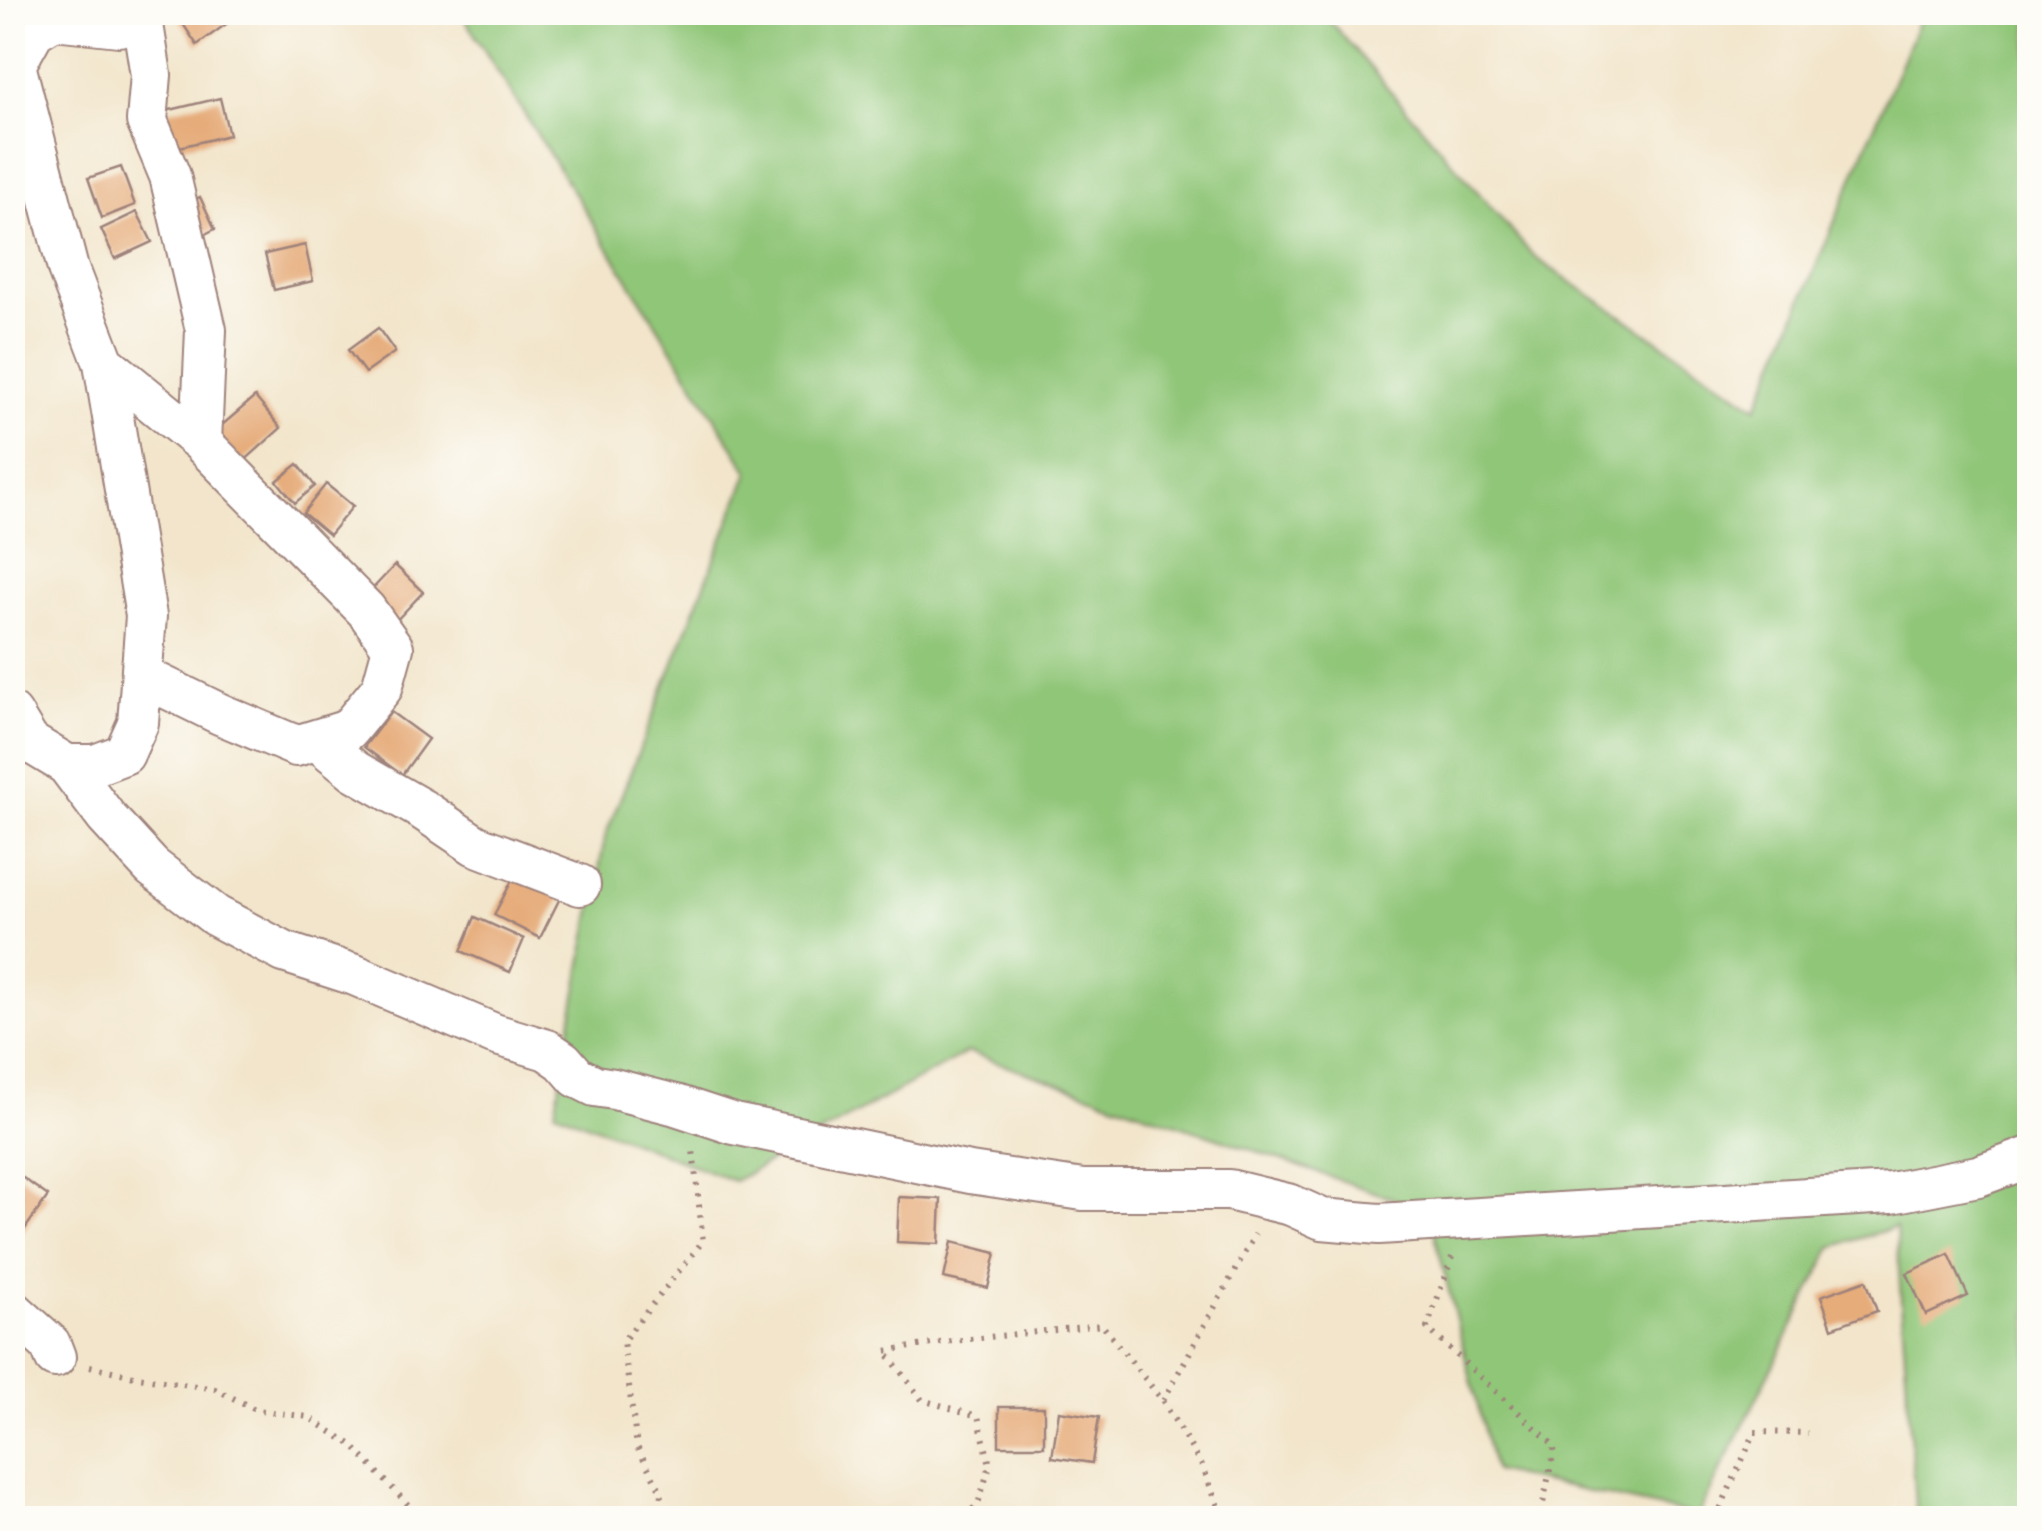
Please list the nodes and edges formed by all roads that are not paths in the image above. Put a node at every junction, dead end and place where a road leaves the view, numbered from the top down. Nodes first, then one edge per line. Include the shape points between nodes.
1 (13, 12) edge
2 (127, 12) edge
3 (142, 12) edge
4 (15, 65) edge
5 (104, 363) junction
6 (200, 442) junction
7 (142, 676) junction
8 (12, 714) edge
9 (318, 741) junction
10 (67, 765) junction
11 (580, 885) dead end
12 (2030, 1157) edge
13 (12, 1310) edge
14 (55, 1357) road end

1 - 4 street
2 - 4 street via 119,26 54,19 34,31
3 - 6 street via 151,75 147,120 170,176 206,330
4 - 5 street via 68,269
5 - 6 street
5 - 7 street via 146,616
6 - 9 street via 366,610 393,648 382,688 348,730
7 - 9 street via 296,746
7 - 10 street via 138,723 124,754 94,765
8 - 10 street via 28,742
9 - 11 street via 356,772 476,844
10 - 12 street via 152,867 216,916 284,952 546,1050 595,1086 734,1124 970,1173 1083,1190 1229,1190 1322,1220 1378,1224 1892,1193 1978,1176
13 - 14 street via 50,1344

